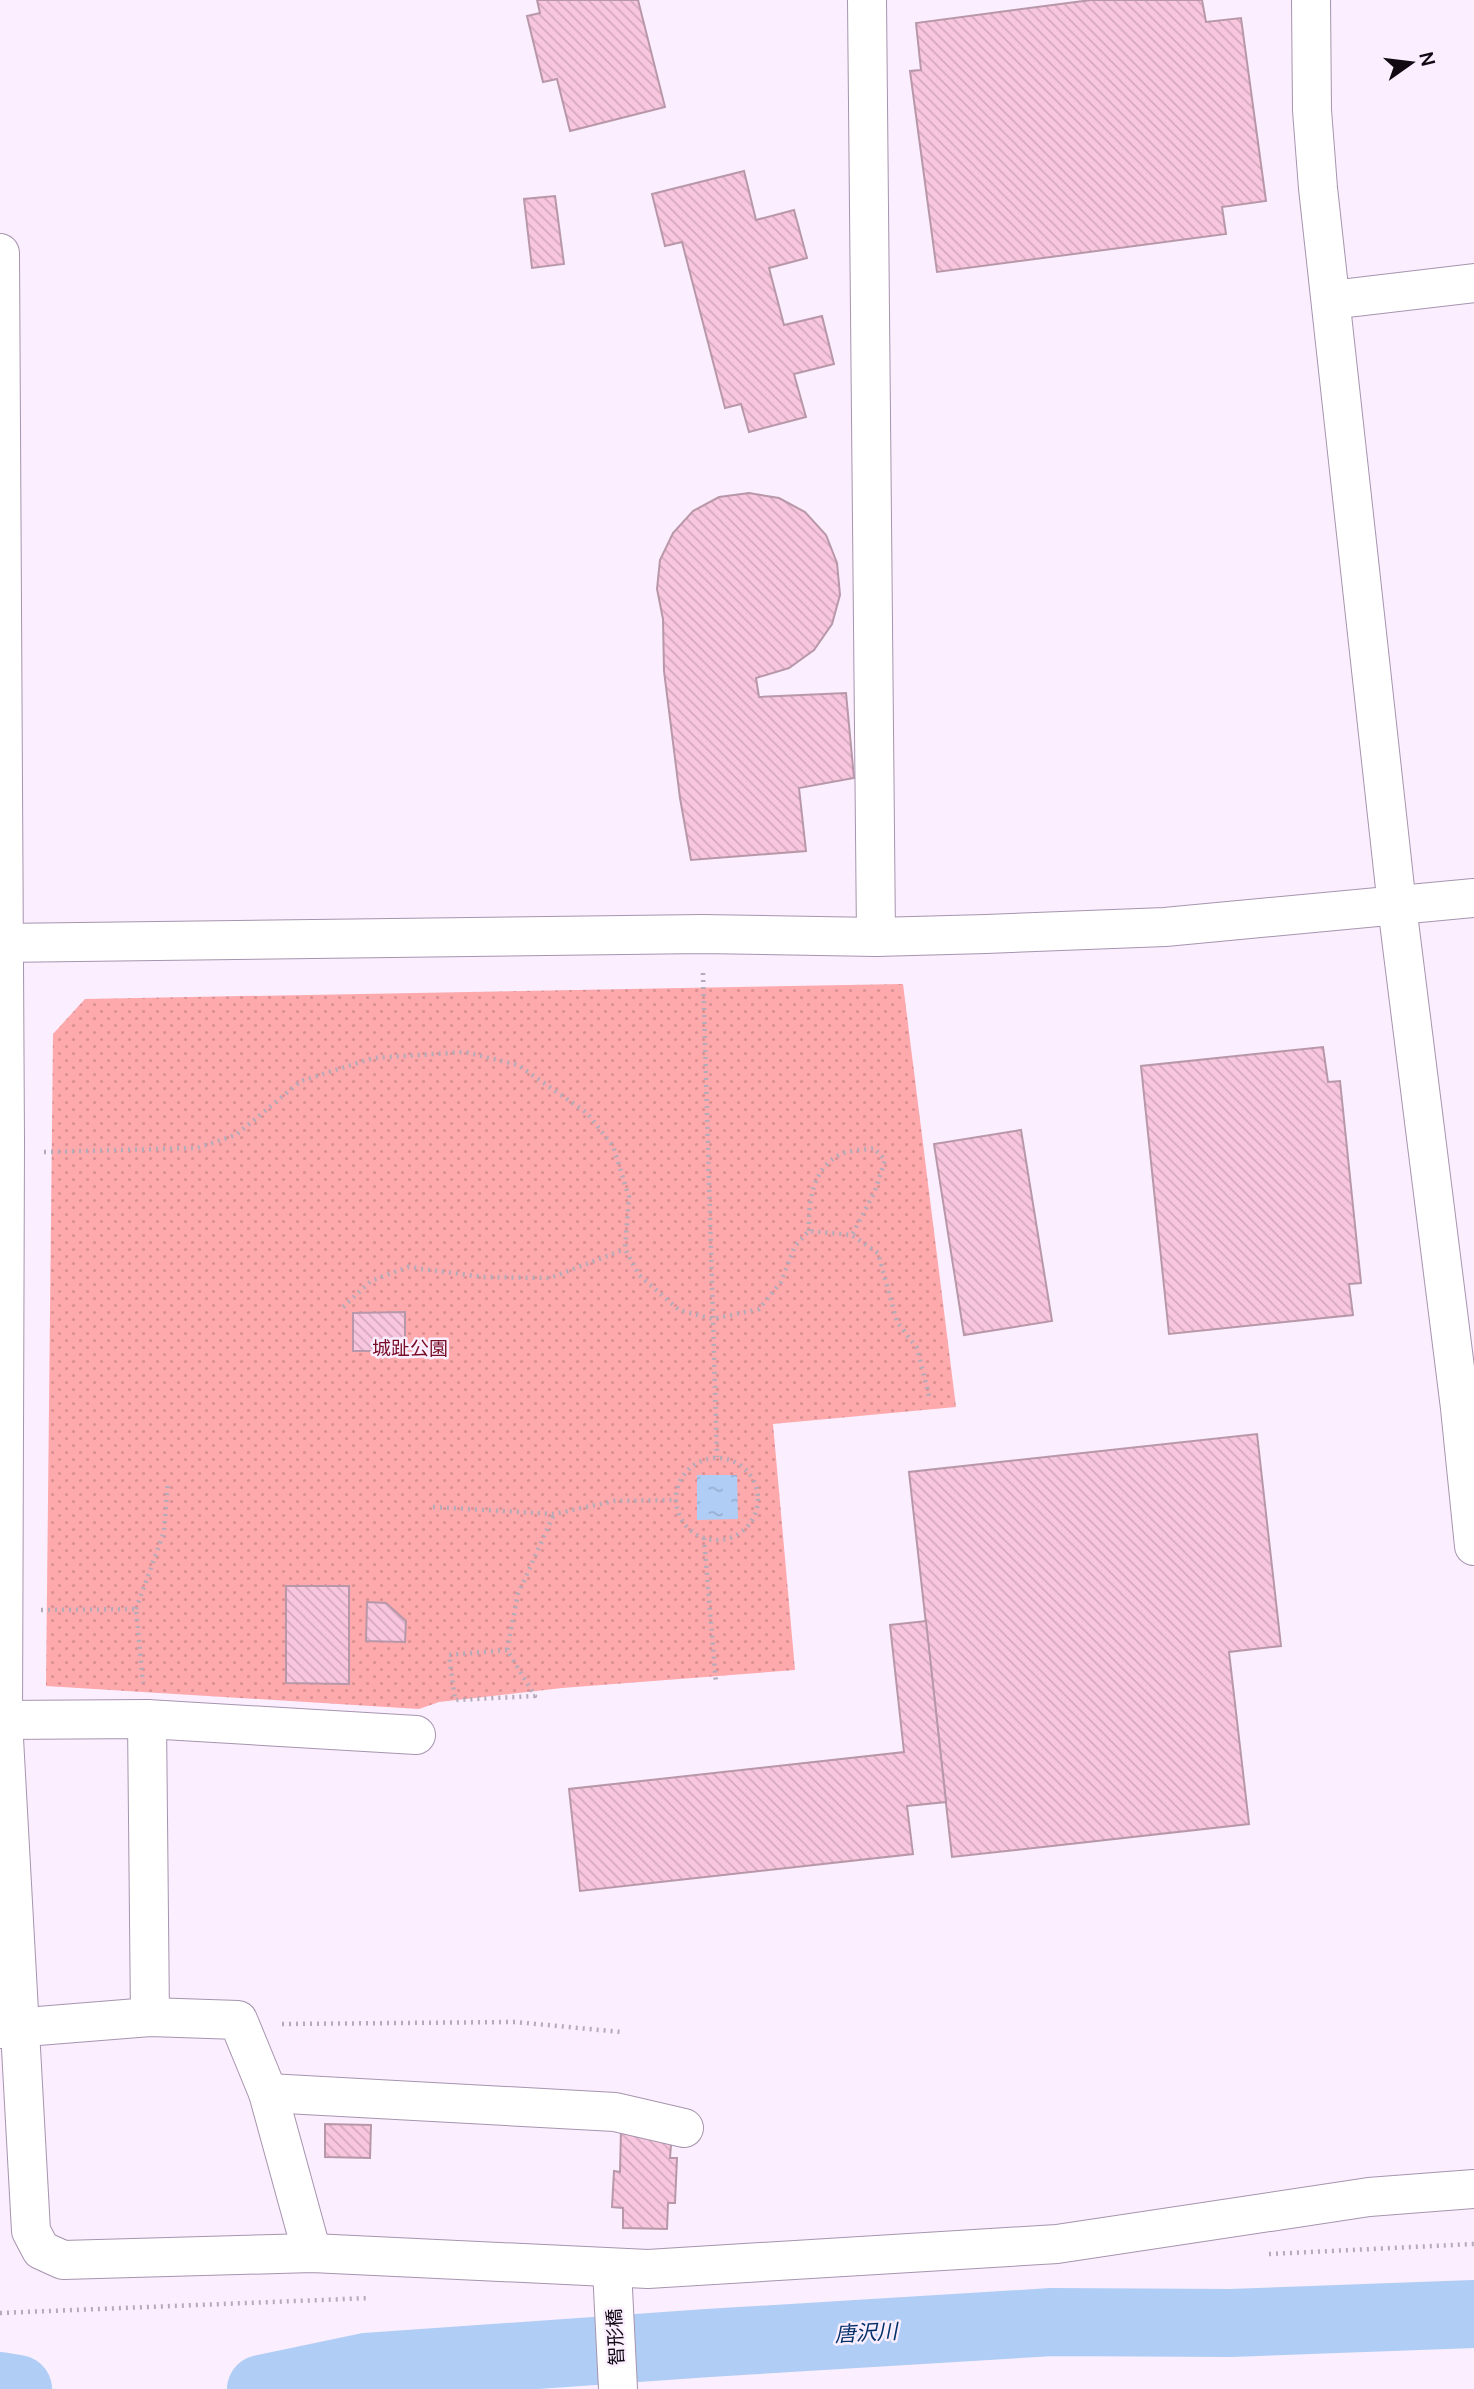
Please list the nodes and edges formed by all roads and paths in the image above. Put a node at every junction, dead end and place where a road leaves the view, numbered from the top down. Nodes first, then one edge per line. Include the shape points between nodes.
1 (867, 0) edge
2 (1311, 0) edge
3 (0, 253) edge
4 (1474, 283) edge
5 (0, 286) edge
6 (1331, 300) junction
7 (1, 770) edge
8 (1474, 898) edge
9 (1397, 906) junction
10 (702, 934) junction
11 (876, 937) junction
12 (1, 943) edge
13 (3, 1146) edge
14 (809, 1231) junction
15 (852, 1235) junction
16 (625, 1249) junction
17 (343, 1307) dead end
18 (713, 1319) junction
19 (930, 1400) dead end
20 (717, 1457) junction
21 (168, 1481) dead end
22 (675, 1500) junction
23 (433, 1507) dead end
24 (554, 1514) junction
25 (704, 1538) junction
26 (1474, 1546) edge
27 (136, 1609) junction
28 (5, 1611) junction
29 (507, 1650) junction
30 (716, 1683) dead end
31 (147, 1719) junction
32 (1, 1720) edge
33 (415, 1735) dead end
34 (150, 2017) junction
35 (239, 2024) junction
36 (9, 2029) edge
37 (621, 2032) dead end
38 (268, 2093) junction
39 (684, 2128) dead end
40 (1474, 2189) edge
41 (1474, 2244) edge
42 (312, 2253) junction
43 (1264, 2255) dead end
44 (612, 2278) junction
45 (375, 2297) dead end
46 (0, 2313) edge
47 (618, 2389) edge

1 - 11 street
2 - 6 street via 1312,110
3 - 5 street
4 - 6 street
5 - 7 street
6 - 9 street
7 - 12 street
8 - 9 street
9 - 11 street via 1165,927
9 - 26 street
10 - 11 street
10 - 12 street
10 - 18 path
12 - 13 street
13 - 16 path via 197,1149 236,1135 301,1081 373,1058 465,1052 518,1065 587,1113 613,1146 629,1197
13 - 28 street
14 - 15 path
14 - 15 path via 808,1200 821,1172 841,1154 874,1148 885,1160
14 - 18 path via 795,1246 781,1282 759,1309
15 - 19 path via 878,1253 897,1322 917,1348
16 - 17 path via 550,1278 483,1277 408,1267 371,1281
16 - 18 path via 639,1275 679,1310
18 - 20 path
20 - 22 path via 692,1465 677,1487
20 - 25 path via 743,1466 757,1491 758,1505 744,1530 718,1541
21 - 27 path via 164,1532
22 - 24 path via 614,1501
22 - 25 path via 684,1524
23 - 24 path
24 - 29 path via 518,1594
25 - 30 path
27 - 28 path
27 - 31 path
28 - 32 street
29 - 29 path via 535,1696 455,1700 449,1655
31 - 32 street
31 - 33 street
31 - 34 street
32 - 36 street
34 - 35 street via 238,2020
34 - 36 street
35 - 37 path via 515,2022
35 - 38 street
36 - 42 street via 31,2231 41,2249 63,2260
38 - 39 street via 615,2112
38 - 42 street
40 - 44 street via 1369,2197 1057,2244
41 - 43 path
42 - 44 street
44 - 47 street, 智形橋
45 - 46 path

